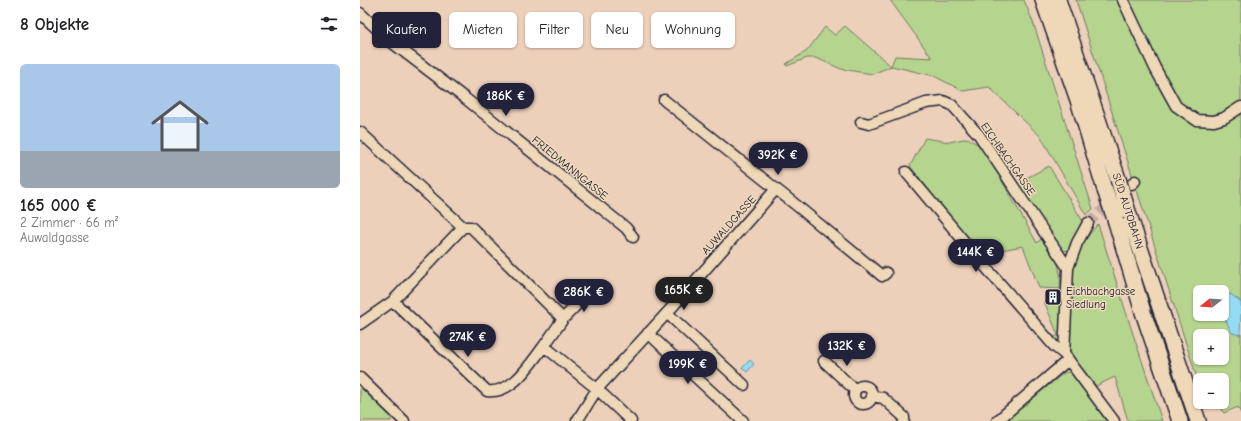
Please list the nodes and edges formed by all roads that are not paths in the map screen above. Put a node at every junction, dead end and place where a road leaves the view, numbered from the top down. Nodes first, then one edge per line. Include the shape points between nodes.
1 (1043, 0) edge
2 (1058, 0) edge
3 (1123, 0) edge
4 (360, 13) edge
5 (664, 100) dead end
6 (1241, 107) edge
7 (861, 122) dead end
8 (360, 132) edge
9 (906, 172) dead end
10 (776, 189) junction
11 (1088, 223) tunnel mouth
12 (463, 227) junction
13 (633, 237) dead end
14 (1068, 268) junction
15 (886, 274) dead end
16 (590, 291) dead end
17 (393, 301) junction
18 (667, 313) junction
19 (563, 319) junction
20 (360, 324) edge
21 (648, 333) junction
22 (544, 346) junction
23 (1066, 357) junction
24 (824, 361) dead end
25 (360, 378) edge
26 (744, 385) dead end
27 (597, 389) junction
28 (855, 390) junction
29 (872, 396) junction
30 (402, 420) edge
31 (577, 421) edge
32 (631, 421) edge
33 (743, 421) edge
34 (904, 421) edge
35 (997, 421) edge
36 (1114, 421) edge
37 (1180, 421) edge
38 (1198, 421) edge

1 - 37 highway, SÜD AUTOBAHN, bridge via 1078,100 1143,312
2 - 38 highway, SÜD AUTOBAHN, bridge
3 - 6 street via 1176,106 1196,120 1214,121
4 - 13 street, FRIEDMANNGASSE via 390,41 626,228
5 - 10 street
7 - 14 street, EICHBACHGASSE via 869,124 926,103 943,101 952,105 979,135
8 - 12 street
9 - 23 street
10 - 15 street via 882,276
10 - 18 street, AUWALDGASSE
11 - 14 street
12 - 17 street
12 - 19 street via 471,227
14 - 23 street
16 - 19 street
17 - 20 street
17 - 22 street via 487,391 500,389 514,382
18 - 21 street, AUWALDGASSE
18 - 26 street
19 - 22 street
21 - 27 street, AUWALDGASSE
21 - 33 street
22 - 27 street
23 - 35 street
23 - 36 street
24 - 28 street
25 - 30 street
27 - 31 street, AUWALDGASSE
27 - 32 street
28 - 29 street via 860,386 868,387 872,391
28 - 29 street via 854,396 860,403 869,402
29 - 34 street via 883,398 904,417

